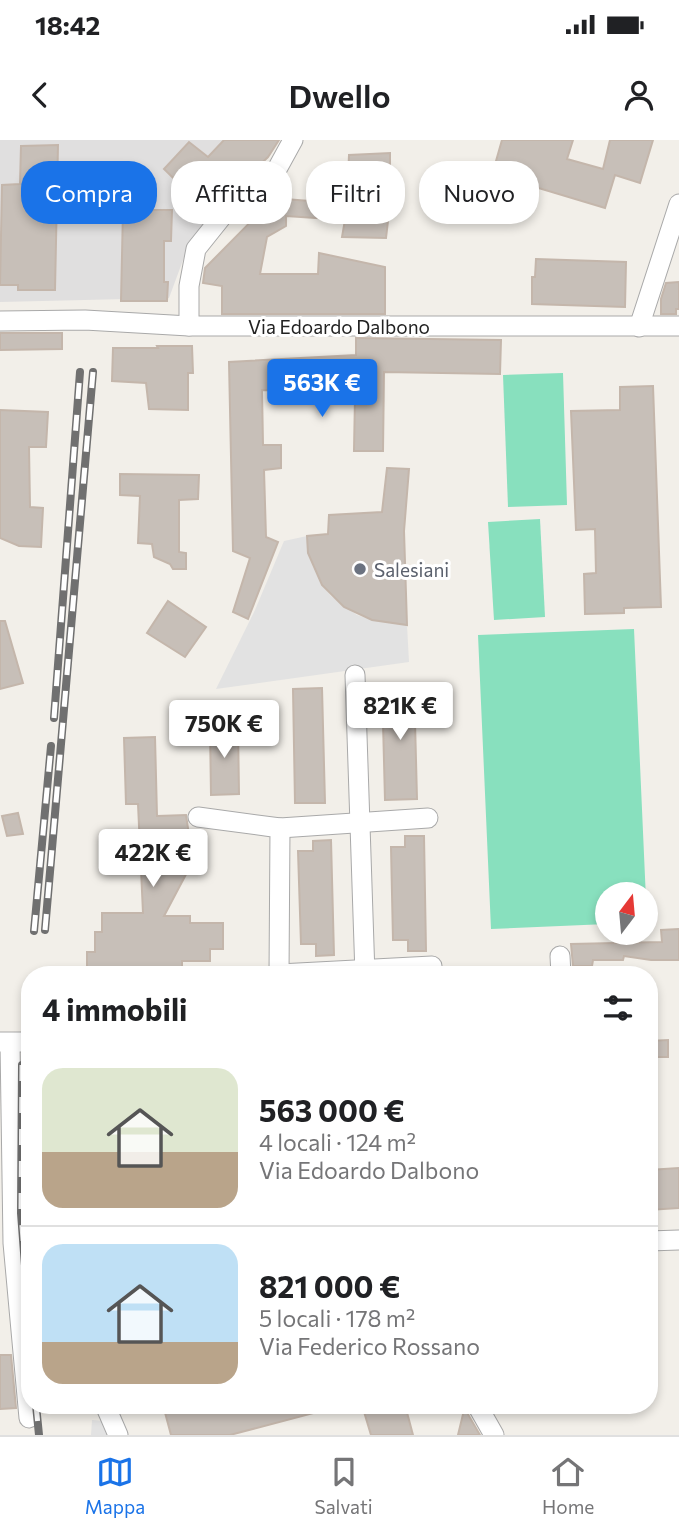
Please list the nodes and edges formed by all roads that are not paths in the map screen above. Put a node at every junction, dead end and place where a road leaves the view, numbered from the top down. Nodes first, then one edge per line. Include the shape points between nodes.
1 (293, 140) edge
2 (679, 204) edge
3 (0, 321) edge
4 (189, 326) junction
5 (679, 326) edge
6 (639, 327) junction
7 (355, 675) dead end
8 (198, 817) dead end
9 (428, 818) dead end
10 (361, 822) junction
11 (280, 828) junction
12 (279, 966) edge
13 (365, 966) edge
14 (13, 1042) edge
15 (679, 1240) edge
16 (658, 1241) edge
17 (21, 1330) edge
18 (29, 1414) edge
19 (109, 1414) edge
20 (482, 1414) edge
21 (29, 1418) dead end
22 (118, 1435) edge
23 (494, 1435) edge

1 - 4 street via 276,171 224,214 196,249 189,286
2 - 6 street
3 - 4 street, Via Edoardo Dalbono
4 - 6 street, Via Edoardo Dalbono
5 - 6 street, Via Edoardo Dalbono
7 - 10 street
8 - 11 street
9 - 10 street
10 - 11 street
10 - 13 street
11 - 12 street
14 - 17 street via 13,1243
15 - 16 street
18 - 21 street
19 - 22 street
20 - 23 street

